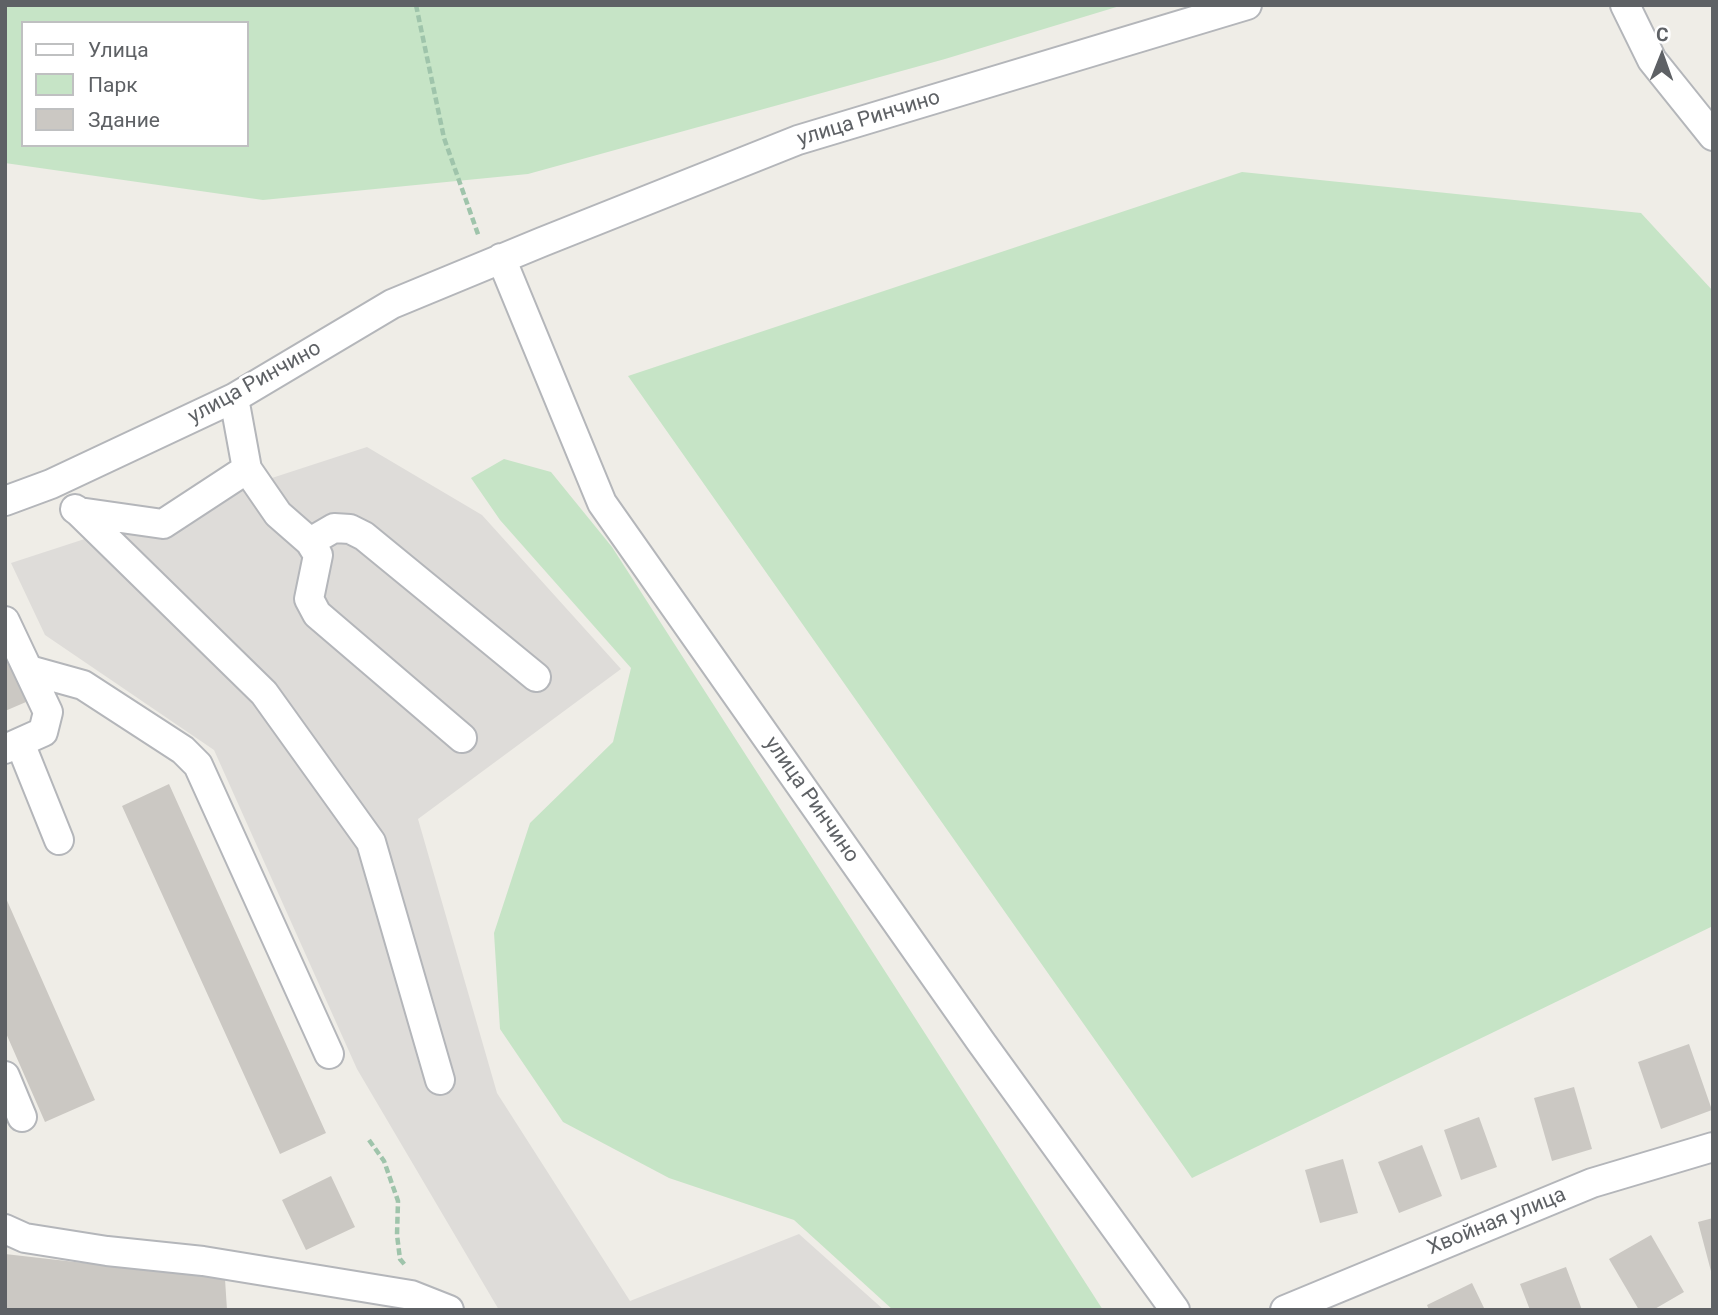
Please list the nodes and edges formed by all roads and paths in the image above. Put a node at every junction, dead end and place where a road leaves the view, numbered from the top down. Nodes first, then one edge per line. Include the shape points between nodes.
1 (416, 5) edge
2 (1247, 5) edge
3 (1625, 5) edge
4 (1713, 136) edge
5 (479, 237) dead end
6 (501, 258) junction
7 (234, 398) junction
8 (247, 469) junction
9 (51, 484) junction
10 (5, 501) edge
11 (79, 512) junction
12 (310, 541) junction
13 (6, 621) edge
14 (29, 670) junction
15 (536, 677) dead end
16 (462, 738) dead end
17 (13, 746) edge
18 (59, 840) dead end
19 (329, 1054) dead end
20 (5, 1076) edge
21 (440, 1080) dead end
22 (22, 1117) dead end
23 (369, 1140) dead end
24 (1713, 1147) edge
25 (5, 1229) edge
26 (408, 1268) dead end
27 (449, 1310) edge
28 (1175, 1310) edge
29 (1285, 1310) edge

1 - 5 path via 444,138
2 - 6 street, улица Ринчино via 797,140
3 - 4 street via 1653,60
6 - 7 street, улица Ринчино via 392,304
6 - 28 street, улица Ринчино via 602,503
7 - 8 street
7 - 9 street, улица Ринчино
8 - 11 street via 163,524
8 - 12 street via 278,514
9 - 10 street, улица Ринчино
9 - 11 street
11 - 21 street via 264,692 371,842
12 - 15 street via 334,528 364,536
12 - 16 street via 318,555 309,599 317,614
13 - 14 street
14 - 17 street via 48,712 47,723 43,732
14 - 19 street via 83,685 183,750 198,765
17 - 18 street
20 - 22 street
23 - 26 path via 384,1161 398,1201 400,1259
24 - 29 street, Хвойная улица via 1592,1183
25 - 27 street via 25,1238 411,1294

